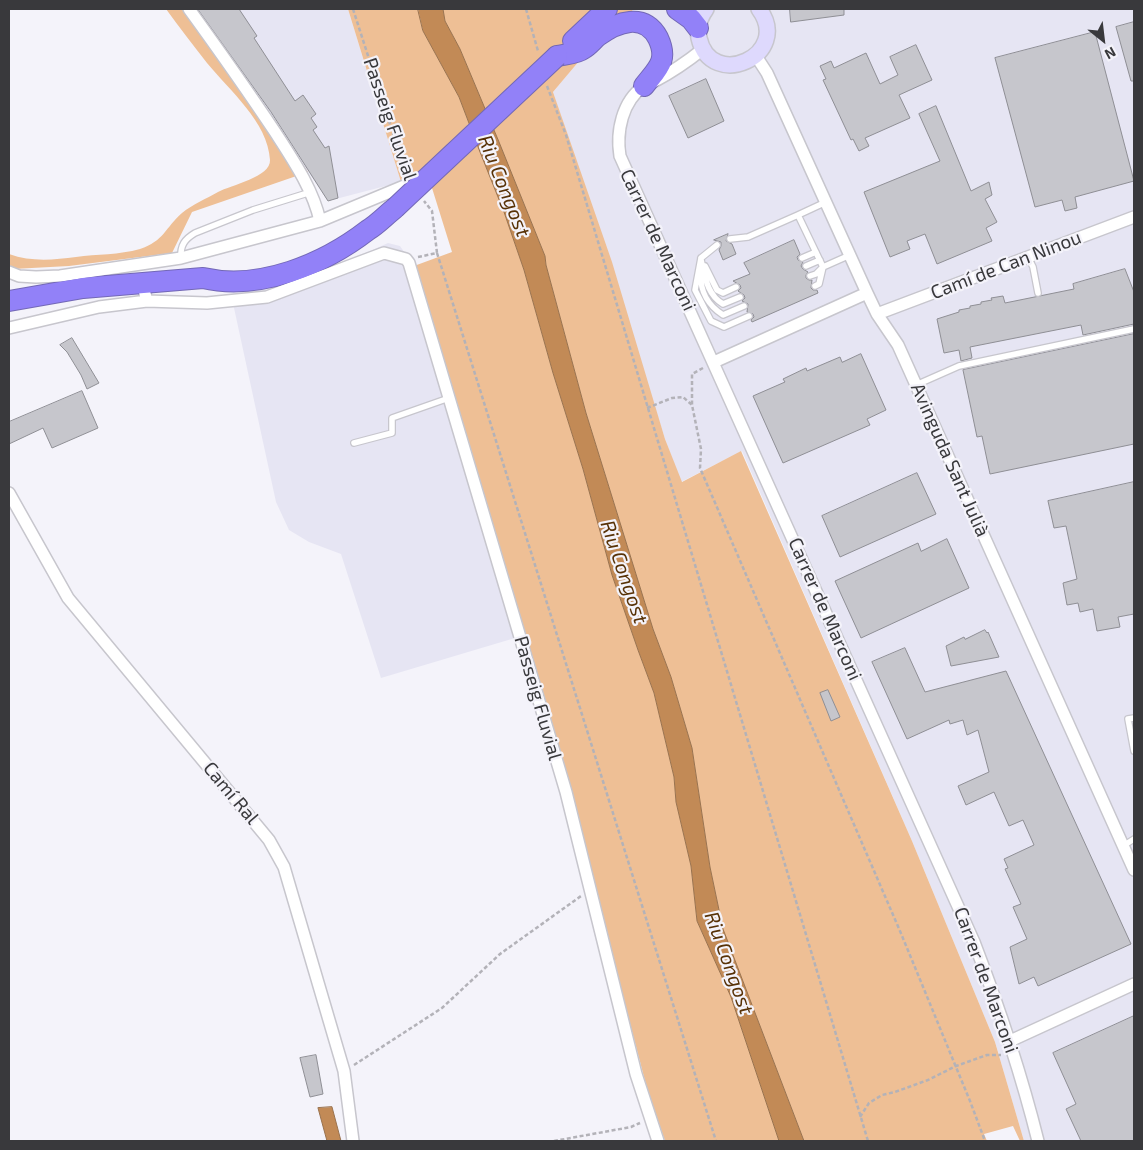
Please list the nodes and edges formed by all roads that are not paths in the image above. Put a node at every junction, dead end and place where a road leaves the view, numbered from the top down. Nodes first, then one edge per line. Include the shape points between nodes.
1 (188, 9) edge
2 (593, 9) edge
3 (607, 9) edge
4 (632, 9) edge
5 (676, 9) edge
6 (706, 9) edge
7 (759, 9) edge
8 (698, 28) junction
9 (598, 36) junction
10 (703, 49) junction
11 (554, 53) junction
12 (756, 56) junction
13 (644, 86) junction
14 (410, 184) road end
15 (311, 192) junction
16 (826, 202) junction
17 (798, 215) junction
18 (1134, 217) edge
19 (320, 221) junction
20 (730, 239) dead end
21 (717, 245) dead end
22 (816, 252) junction
23 (850, 255) junction
24 (1028, 257) junction
25 (181, 258) junction
26 (701, 258) junction
27 (802, 258) dead end
28 (820, 260) junction
29 (806, 266) dead end
30 (823, 267) junction
31 (9, 272) edge
32 (810, 276) dead end
33 (218, 282) junction
34 (815, 286) dead end
35 (736, 287) dead end
36 (66, 291) junction
37 (867, 293) junction
38 (1038, 293) dead end
39 (9, 294) edge
40 (145, 295) junction
41 (740, 297) dead end
42 (9, 301) edge
43 (744, 306) dead end
44 (9, 308) edge
45 (30, 310) junction
46 (877, 314) junction
47 (9, 315) edge
48 (749, 316) dead end
49 (9, 328) edge
50 (1134, 329) edge
51 (714, 362) junction
52 (916, 385) junction
53 (450, 398) junction
54 (354, 443) dead end
55 (9, 493) edge
56 (1134, 718) edge
57 (1134, 751) edge
58 (1134, 839) edge
59 (1123, 846) junction
60 (1134, 870) edge
61 (1134, 984) edge
62 (1010, 1041) junction
63 (353, 1141) edge
64 (658, 1141) edge
65 (1038, 1141) edge

1 - 15 street via 253,98
2 - 11 highway
3 - 11 highway
4 - 9 highway via 607,22
5 - 8 highway
6 - 8 street
7 - 12 street via 767,29 766,39
8 - 10 street
9 - 11 highway via 583,50
9 - 13 highway via 625,22 650,27 661,46 662,63
10 - 12 street via 724,64 741,64
10 - 13 street via 687,62
11 - 33 highway, bridge via 368,231 307,265 277,275
12 - 16 street, Avinguda Sant Julià via 767,73
13 - 51 street, Carrer de Marconi via 622,118 618,142 620,156
14 - 19 street
15 - 19 street
15 - 25 lane via 195,233 182,244
16 - 17 lane
16 - 23 street, Avinguda Sant Julià
17 - 20 lane via 748,237
17 - 22 lane
18 - 24 street, Camí de Can Ninou
19 - 25 street
21 - 26 lane
22 - 27 lane
22 - 28 lane
23 - 30 lane
23 - 37 street, Avinguda Sant Julià
24 - 38 lane
24 - 46 street, Camí de Can Ninou
25 - 31 street via 60,276 19,276
26 - 35 lane via 717,290 723,293
26 - 41 lane via 707,284 715,300 722,304
26 - 43 lane via 700,286 712,308 723,315
26 - 48 lane via 695,290 711,321 724,327
28 - 29 lane
28 - 30 lane
30 - 32 lane
30 - 34 lane via 819,284
33 - 36 highway via 203,278
33 - 40 highway
36 - 39 highway via 45,288
36 - 42 highway
37 - 46 street, Avinguda Sant Julià
37 - 51 street
40 - 45 highway
40 - 49 street
40 - 53 street, Passeig Fluvial via 207,303 267,296 384,252 406,259 410,263
44 - 45 highway
45 - 47 highway
46 - 52 street, Avinguda Sant Julià via 898,345
50 - 52 lane via 959,366
51 - 62 street, Carrer de Marconi via 952,888
52 - 59 street, Avinguda Sant Julià
53 - 54 lane via 392,418 392,433
53 - 64 street, Passeig Fluvial via 566,792 633,1065
55 - 63 street, Camí Ral via 68,598 269,840 284,867 344,1071
56 - 57 lane via 1128,719
58 - 59 lane
59 - 60 street, Avinguda Sant Julià
61 - 62 street
62 - 65 street, Carrer de Marconi

